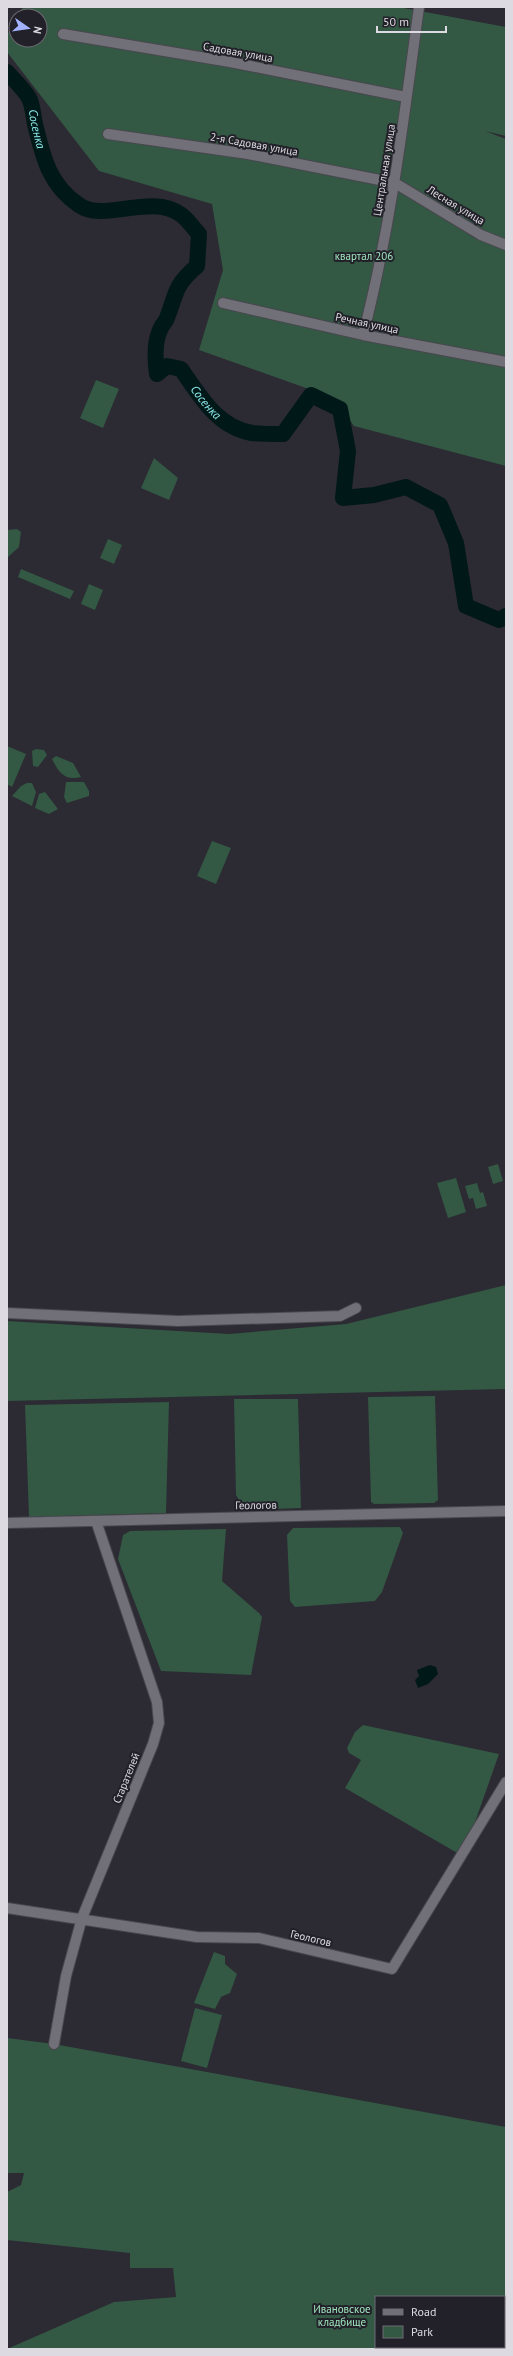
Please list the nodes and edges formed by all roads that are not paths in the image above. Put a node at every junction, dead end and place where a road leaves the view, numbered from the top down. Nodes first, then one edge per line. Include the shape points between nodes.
1 (419, 7) edge
2 (64, 34) dead end
3 (406, 97) junction
4 (108, 134) dead end
5 (395, 183) junction
6 (506, 245) edge
7 (223, 303) dead end
8 (363, 335) junction
9 (506, 362) edge
10 (356, 1308) dead end
11 (7, 1313) edge
12 (506, 1511) edge
13 (96, 1521) junction
14 (7, 1523) edge
15 (506, 1782) edge
16 (7, 1908) edge
17 (82, 1918) junction
18 (54, 2044) dead end

1 - 3 street, Центральная улица
2 - 3 street, Садовая улица via 230,62
3 - 5 street, Центральная улица
4 - 5 street, 2-я Садовая улица via 248,154
5 - 6 street, Лесная улица via 481,235
5 - 8 street, Центральная улица via 378,276
7 - 8 street, Речная улица
8 - 9 street, Речная улица
10 - 11 street via 340,1316 178,1321
12 - 13 street, Геологов
13 - 14 street, Геологов
13 - 17 street, Старателей via 157,1702 159,1723 153,1744
15 - 17 street, Геологов via 392,1969 259,1938 209,1938
16 - 17 street, Геологов
17 - 18 street, Старателей via 66,1976

